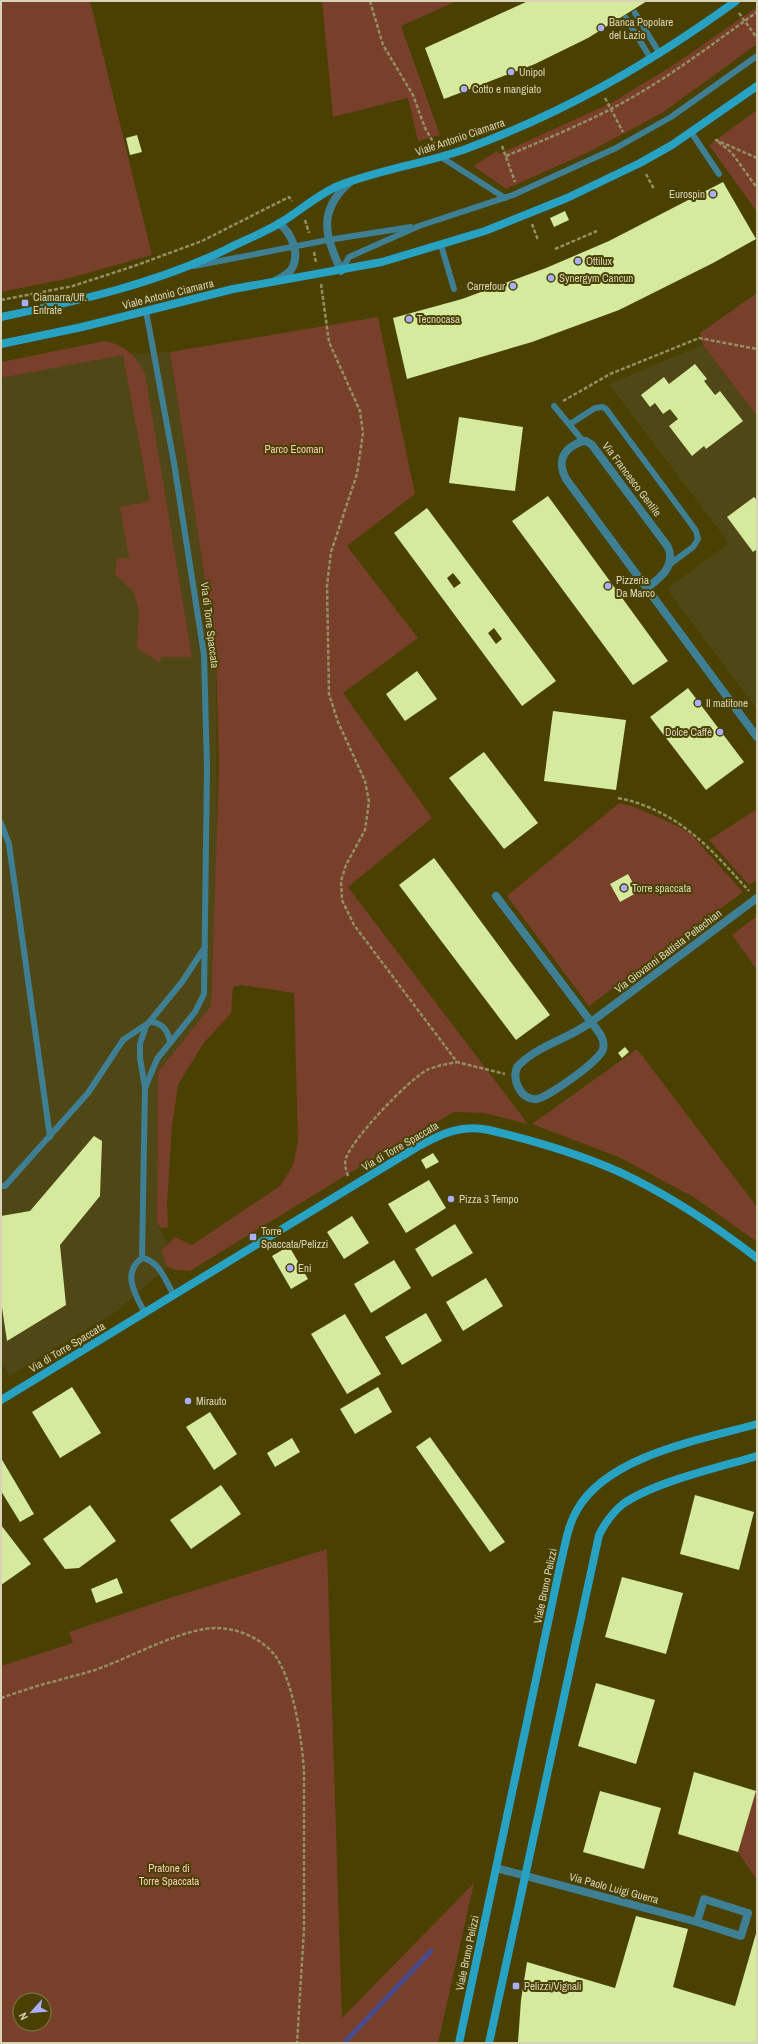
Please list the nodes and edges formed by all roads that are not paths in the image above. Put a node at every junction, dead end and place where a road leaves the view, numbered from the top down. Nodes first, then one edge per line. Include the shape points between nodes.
1 (736, 5) edge
2 (635, 13) dead end
3 (626, 18) dead end
4 (660, 54) junction
5 (757, 56) edge
6 (651, 59) junction
7 (757, 86) edge
8 (691, 132) junction
9 (441, 157) junction
10 (719, 174) dead end
11 (350, 182) junction
12 (505, 198) junction
13 (279, 223) junction
14 (419, 226) junction
15 (328, 240) junction
16 (441, 245) junction
17 (294, 246) junction
18 (180, 269) junction
19 (341, 271) junction
20 (274, 281) junction
21 (454, 289) dead end
22 (146, 311) junction
23 (1, 317) edge
24 (1, 344) edge
25 (554, 406) road end
26 (570, 424) junction
27 (583, 441) junction
28 (670, 564) junction
29 (646, 588) junction
30 (757, 737) edge
31 (1, 823) edge
32 (496, 896) dead end
33 (757, 899) edge
34 (205, 947) junction
35 (150, 1022) junction
36 (591, 1022) junction
37 (170, 1042) junction
38 (145, 1088) junction
39 (50, 1136) junction
40 (1, 1186) edge
41 (142, 1258) junction
42 (757, 1258) edge
43 (174, 1295) junction
44 (145, 1313) junction
45 (1, 1400) edge
46 (757, 1424) edge
47 (757, 1456) edge
48 (496, 1868) junction
49 (525, 1876) junction
50 (697, 1922) junction
51 (459, 2043) edge
52 (489, 2043) edge

1 - 4 street, Viale Antonio Ciamarra
2 - 4 lane
3 - 6 lane
4 - 6 street, Viale Antonio Ciamarra
5 - 12 lane, Viale Antonio Ciamarra via 683,109 638,136 588,162
6 - 9 street, Viale Antonio Ciamarra via 557,111
7 - 8 street, Viale Antonio Ciamarra
8 - 10 lane
8 - 16 street, Viale Antonio Ciamarra via 651,157 580,192 502,225
9 - 11 street, Viale Antonio Ciamarra
9 - 12 lane
11 - 13 street, Viale Antonio Ciamarra via 327,192
11 - 15 street via 329,212
12 - 14 lane, Viale Antonio Ciamarra
13 - 17 street via 289,233
13 - 18 street, Viale Antonio Ciamarra
14 - 15 lane, Viale Antonio Ciamarra
14 - 19 lane, Viale Antonio Ciamarra via 349,257
15 - 17 lane, Viale Antonio Ciamarra
15 - 19 street
16 - 19 street, Viale Antonio Ciamarra
16 - 21 lane
17 - 18 lane, Viale Antonio Ciamarra
17 - 20 street via 294,263 290,270
18 - 23 street, Viale Antonio Ciamarra via 108,294
19 - 20 street, Viale Antonio Ciamarra
20 - 22 street, Viale Antonio Ciamarra
22 - 24 street, Viale Antonio Ciamarra
22 - 34 lane, Via di Torre Spaccata via 173,456 204,655 207,768
25 - 26 lane
26 - 27 lane
26 - 28 lane via 595,408 606,409 689,521 698,539 693,547
27 - 28 street, Via Francesco Gentile via 592,445 662,536 670,553
27 - 29 street via 563,456 561,464 564,474
28 - 29 street via 661,576
29 - 30 street
31 - 39 lane via 9,844
32 - 36 street
33 - 36 street, Via Giovanni Battista Peltechian
34 - 35 lane, Via di Torre Spaccata via 182,982
34 - 37 lane, Via di Torre Spaccata via 205,980 201,1004
35 - 37 lane via 161,1025 169,1035
35 - 38 lane, Via di Torre Spaccata via 142,1034 140,1051
35 - 39 lane via 123,1040 88,1093
36 - 36 street, Via Giovanni Battista Peltechian via 527,1058 518,1066 515,1076 520,1090 528,1097 539,1098 549,1094 594,1061 604,1048 602,1036
37 - 38 lane, Via di Torre Spaccata via 153,1066
38 - 41 lane, Via di Torre Spaccata
39 - 40 lane via 5,1186
41 - 43 lane via 155,1264
41 - 44 lane, Via di Torre Spaccata via 134,1267 132,1282
42 - 43 street, Via di Torre Spaccata via 702,1218 633,1178 584,1158 510,1135 480,1128 460,1128 442,1133
43 - 44 street, Via di Torre Spaccata
44 - 45 street, Via di Torre Spaccata
46 - 48 street, Viale Bruno Pelizzi via 679,1446 632,1464 600,1482 579,1506 568,1530
47 - 49 street via 640,1495 620,1507 603,1527 596,1544
48 - 49 street
48 - 51 street, Viale Bruno Pelizzi
49 - 50 street, Via Paolo Luigi Guerra
49 - 52 street
50 - 50 street, Via Paolo Luigi Guerra via 741,1936 748,1913 704,1899

